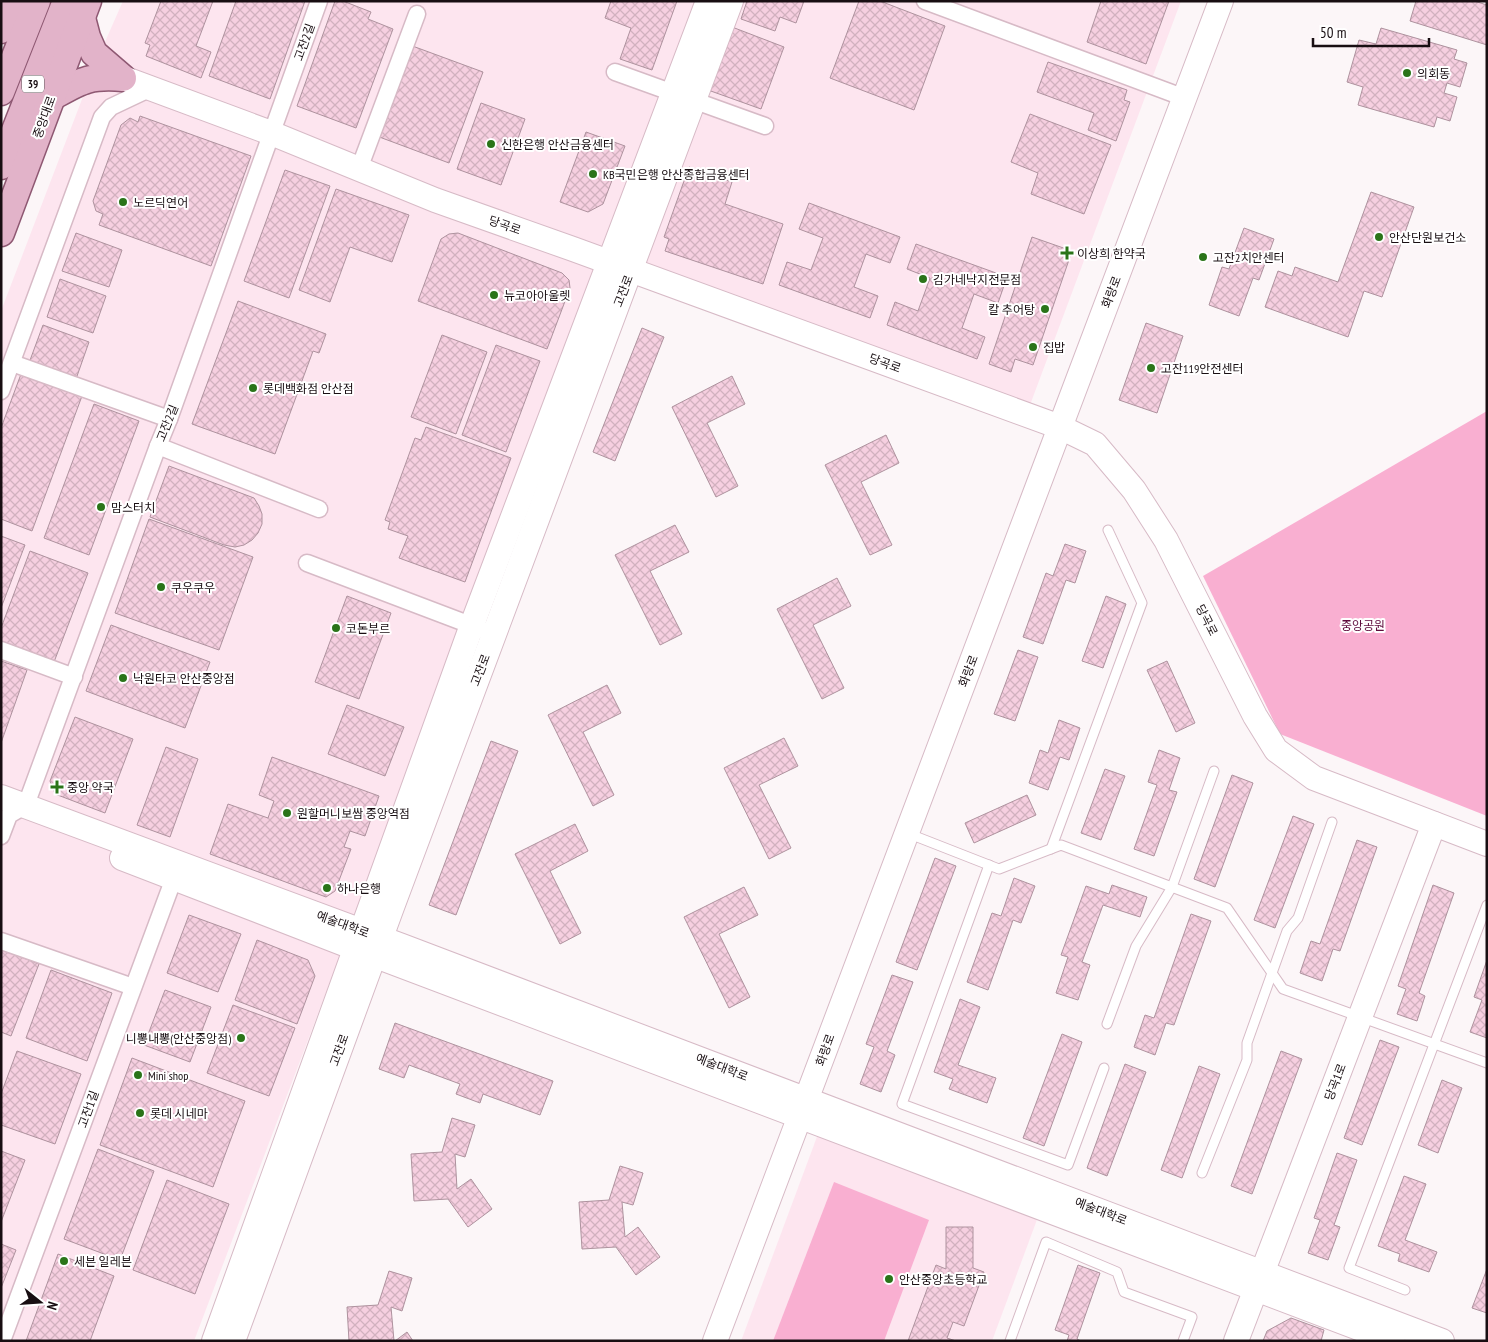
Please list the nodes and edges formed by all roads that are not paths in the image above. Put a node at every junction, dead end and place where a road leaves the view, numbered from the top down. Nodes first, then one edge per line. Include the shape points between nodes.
1 (12, 1) edge
2 (37, 1) edge
3 (319, 1) edge
4 (708, 1) edge
5 (731, 1) edge
6 (925, 1) edge
7 (1221, 1) edge
8 (78, 7) edge
9 (417, 14) dead end
10 (1, 30) edge
11 (614, 72) dead end
12 (123, 78) junction
13 (149, 89) junction
14 (1, 92) edge
15 (52, 97) junction
16 (683, 97) junction
17 (1184, 98) junction
18 (765, 126) dead end
19 (271, 132) junction
20 (1, 166) edge
21 (359, 170) junction
22 (1, 233) edge
23 (608, 262) junction
24 (630, 271) junction
25 (12, 363) junction
26 (1, 391) edge
27 (170, 419) junction
28 (1060, 427) junction
29 (158, 446) junction
30 (319, 509) dead end
31 (1108, 530) dead end
32 (308, 563) dead end
33 (472, 626) junction
34 (494, 634) junction
35 (1, 650) edge
36 (74, 677) junction
37 (1214, 771) dead end
38 (8, 813) edge
39 (1332, 822) dead end
40 (1434, 824) junction
41 (906, 833) junction
42 (1487, 844) edge
43 (1051, 849) junction
44 (989, 865) junction
45 (174, 878) junction
46 (1172, 887) junction
47 (1487, 905) edge
48 (1, 941) edge
49 (368, 943) junction
50 (1272, 972) junction
51 (133, 987) junction
52 (1360, 1017) junction
53 (1107, 1024) dead end
54 (1434, 1044) junction
55 (1487, 1064) edge
56 (1104, 1068) dead end
57 (803, 1108) junction
58 (1202, 1173) dead end
59 (1259, 1281) junction
60 (1405, 1290) dead end
61 (2, 1341) edge
62 (214, 1341) edge
63 (233, 1341) edge
64 (715, 1341) edge
65 (1010, 1341) edge
66 (1183, 1341) edge
67 (1236, 1341) edge
68 (1393, 1341) edge
69 (1442, 1341) edge

1 - 10 main road
2 - 14 main road, 39
3 - 19 street, 고잔2길
4 - 16 street, 고잔로
5 - 16 street, 고잔로
6 - 17 street
7 - 17 street, 화랑로
8 - 12 main road via 94,52
8 - 15 main road, 중앙대로
8 - 20 main road, 39
9 - 21 street
11 - 16 street
12 - 13 street, 당곡로
12 - 15 main road via 100,76 84,80
13 - 19 street, 당곡로
13 - 25 street via 111,107 102,117
15 - 22 main road, 중앙대로
16 - 18 street
16 - 23 street, 고잔로
16 - 24 street, 고잔로
17 - 28 street, 화랑로
19 - 21 street, 당곡로
19 - 27 street, 고잔2길
21 - 23 street, 당곡로
23 - 24 street, 당곡로
23 - 33 street, 고잔로
24 - 28 street, 당곡로
24 - 34 street, 고잔로
25 - 26 street
25 - 27 street
27 - 29 street, 고잔2길
28 - 40 street, 당곡로 via 1096,444 1134,490 1166,540 1255,716 1276,750 1314,778
28 - 41 street, 화랑로
29 - 30 street
29 - 36 street, 고잔2길
31 - 43 lane via 1142,603
32 - 33 street
33 - 34 street
33 - 49 street, 고잔로
34 - 49 street, 고잔로
35 - 36 street
36 - 38 street, 고잔2길
37 - 46 lane
38 - 45 street, 예술대학로
38 - 49 street, 예술대학로
39 - 50 lane via 1298,918 1287,932
40 - 42 street, 당곡로
40 - 52 street, 당곡1로
41 - 44 lane
41 - 57 street, 화랑로
43 - 44 lane via 999,869
43 - 46 lane via 1061,845
44 - 56 lane via 902,1104 1068,1165
45 - 49 street, 예술대학로
45 - 51 street, 고잔1길
46 - 50 lane via 1227,908
46 - 53 lane via 1136,946
47 - 54 lane
48 - 51 street
49 - 57 street, 예술대학로
49 - 62 street, 고잔로
49 - 63 street, 고잔로
50 - 52 lane via 1283,989
50 - 58 lane via 1247,1043 1247,1060
51 - 61 street, 고잔1길
52 - 54 lane
52 - 59 street, 당곡1로
54 - 55 lane
54 - 60 lane via 1349,1268
57 - 59 street, 예술대학로
57 - 64 street, 화랑로
59 - 67 street, 당곡1로
59 - 68 street, 예술대학로
59 - 69 street, 예술대학로
65 - 66 lane via 1046,1242 1117,1272 1124,1292 1192,1317

